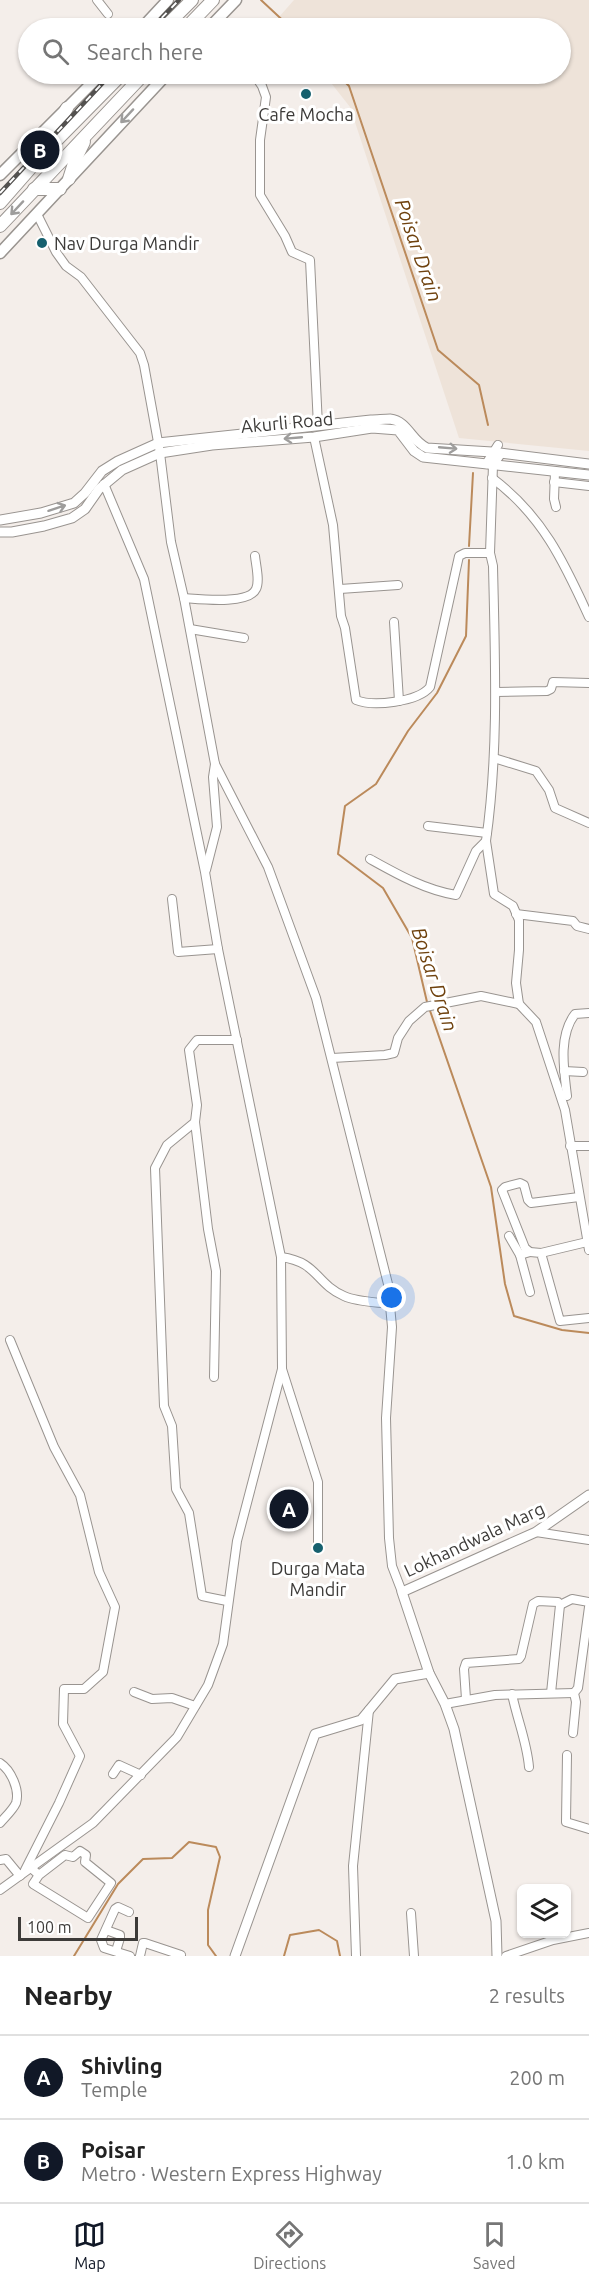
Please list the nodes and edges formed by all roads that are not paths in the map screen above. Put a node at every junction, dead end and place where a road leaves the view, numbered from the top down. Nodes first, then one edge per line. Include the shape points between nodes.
1 (97, 0) edge
2 (168, 0) edge
3 (192, 0) edge
4 (213, 0) edge
5 (236, 0) edge
6 (108, 14) dead end
7 (151, 18) edge
8 (174, 18) edge
9 (196, 18) edge
10 (219, 18) edge
11 (90, 84) edge
12 (112, 84) edge
13 (134, 84) edge
14 (158, 84) edge
15 (261, 84) edge
16 (67, 108) junction
17 (92, 128) junction
18 (42, 155) junction
19 (0, 175) edge
20 (69, 179) junction
21 (34, 189) junction
22 (60, 189) junction
23 (0, 203) edge
24 (37, 214) junction
25 (0, 226) edge
26 (0, 253) edge
27 (318, 426) junction
28 (314, 437) junction
29 (159, 448) junction
30 (497, 450) junction
31 (550, 459) junction
32 (589, 464) edge
33 (489, 465) junction
34 (552, 475) junction
35 (589, 475) edge
36 (492, 478) junction
37 (104, 484) junction
38 (589, 486) edge
39 (556, 507) dead end
40 (0, 520) edge
41 (0, 532) edge
42 (490, 553) junction
43 (255, 556) dead end
44 (398, 585) dead end
45 (340, 589) junction
46 (184, 598) junction
47 (589, 617) edge
48 (394, 622) dead end
49 (190, 629) junction
50 (244, 638) dead end
51 (589, 683) edge
52 (496, 692) junction
53 (399, 701) junction
54 (494, 758) junction
55 (214, 764) junction
56 (589, 823) edge
57 (428, 826) dead end
58 (487, 837) junction
59 (370, 859) dead end
60 (205, 872) junction
61 (172, 899) dead end
62 (516, 914) junction
63 (589, 929) edge
64 (218, 949) junction
65 (519, 1004) junction
66 (589, 1013) edge
67 (237, 1040) junction
68 (332, 1058) junction
69 (564, 1071) junction
70 (583, 1072) dead end
71 (567, 1096) dead end
72 (195, 1122) junction
73 (570, 1146) junction
74 (589, 1146) edge
75 (579, 1197) junction
76 (508, 1236) dead end
77 (588, 1246) edge
78 (530, 1252) junction
79 (541, 1253) junction
80 (520, 1255) junction
81 (281, 1257) junction
82 (530, 1292) dead end
83 (391, 1304) junction
84 (589, 1318) edge
85 (10, 1340) dead end
86 (282, 1369) junction
87 (214, 1377) dead end
88 (589, 1495) edge
89 (536, 1532) junction
90 (589, 1540) edge
91 (318, 1542) dead end
92 (402, 1592) junction
93 (227, 1601) junction
94 (560, 1605) junction
95 (589, 1605) edge
96 (585, 1665) edge
97 (429, 1673) junction
98 (134, 1692) dead end
99 (551, 1693) junction
100 (574, 1693) junction
101 (512, 1694) junction
102 (466, 1699) junction
103 (445, 1704) junction
104 (195, 1706) junction
105 (369, 1710) junction
106 (573, 1733) dead end
107 (567, 1755) dead end
108 (0, 1763) edge
109 (529, 1767) dead end
110 (113, 1774) dead end
111 (141, 1775) junction
112 (0, 1823) edge
113 (589, 1829) edge
114 (52, 1852) junction
115 (59, 1859) junction
116 (0, 1860) edge
117 (31, 1868) junction
118 (21, 1875) junction
119 (39, 1875) junction
120 (0, 1890) edge
121 (129, 1912) dead end
122 (411, 1912) dead end
123 (106, 1930) junction
124 (589, 1933) edge
125 (116, 1952) junction
126 (181, 1955) edge
127 (130, 1956) edge
128 (140, 1956) edge
129 (235, 1956) edge
130 (356, 1956) edge
131 (414, 1956) edge
132 (497, 1956) edge
133 (506, 1956) edge

1 - 6 street
2 - 7 main road
3 - 8 highway
4 - 9 highway
5 - 10 main road
11 - 16 main road
12 - 18 highway
13 - 17 highway
14 -> 20 main road
15 - 27 street via 266,98 260,140 260,195 292,252 310,260
16 - 18 highway
16 - 19 main road
17 - 20 highway
17 - 21 highway
18 - 23 highway
20 - 22 main road
21 - 22 highway
21 -> 25 highway
22 - 24 main road
24 - 26 main road
24 - 29 street via 66,266 81,277 140,353
27 - 29 street, Akurli Road
27 -> 30 street, Akurli Road via 391,419 406,426 419,444 427,448
28 -> 29 street, Akurli Road
28 - 33 street, Akurli Road via 392,428 401,432 423,457
28 - 45 street via 333,525
29 - 37 street, Akurli Road
40 -> 29 street, Akurli Road via 74,503 102,471 118,461
29 - 46 street via 171,542
30 - 31 street, Akurli Road
30 - 33 street
31 - 32 street, Akurli Road
31 - 34 street
33 - 34 street, Akurli Road
33 - 36 street
34 - 35 street, Akurli Road
34 - 38 street
34 - 39 street
36 - 42 street
36 - 47 street via 531,513 560,555
37 - 41 street, Akurli Road via 85,509 72,518
37 - 60 street via 144,579
42 - 52 street
42 - 53 street via 459,556 430,687 424,694
43 - 46 street via 255,592 219,600
44 - 45 street
45 - 53 street via 356,700 365,704
46 - 49 street
48 - 53 street
49 - 50 street
49 - 55 street
51 - 52 street via 553,682 547,691
52 - 54 street
54 - 56 street via 536,771 555,808
54 - 58 street
55 - 60 street via 217,827
55 - 68 street via 268,867 316,998
57 - 58 street
58 - 59 street via 456,895 440,892
58 - 62 street via 494,894 513,906
60 - 64 street
61 - 64 street via 178,952
62 - 63 street via 573,921 578,927
62 - 65 street
64 - 67 street
65 - 68 street via 481,996 429,1006 409,1021 394,1053
65 - 73 street via 536,1022 543,1041 565,1110
66 - 69 street via 575,1014 568,1023
67 - 72 street via 197,1040 189,1050 197,1106
67 - 81 street
68 - 83 street
69 - 70 street
69 - 71 street
72 - 87 street via 216,1271
72 - 93 street via 167,1145 155,1168 164,1406 172,1426 176,1489 189,1513 202,1596
73 - 74 street
73 - 75 street
75 - 77 street
75 - 78 street via 531,1203 520,1183 502,1190
76 - 80 street
77 - 79 street
78 - 79 street
78 - 80 street
79 - 84 street via 560,1321
80 - 82 street
81 - 83 street via 309,1266 323,1282 345,1296
81 - 86 street
83 - 92 street via 387,1498 392,1566
85 - 118 street via 54,1447 80,1495 99,1572 115,1607 104,1672 84,1689 64,1689 63,1724 80,1756
86 - 91 street via 318,1482
86 - 93 street via 237,1541
88 - 89 street, Lokhandwala Marg
89 - 90 street
89 - 92 street, Lokhandwala Marg
92 - 97 street
93 - 104 street via 223,1644 208,1685
94 - 95 street via 572,1599
94 - 99 street
94 - 102 street via 538,1601 533,1604 519,1659 466,1663
95 - 96 street
96 - 100 street
97 - 103 street
97 - 105 street via 395,1679
98 - 104 street
99 - 100 street
99 - 101 street
100 - 106 street
101 - 102 street
101 - 109 street via 527,1745
102 - 103 street
103 - 132 street via 454,1729 496,1921
104 - 111 street via 177,1737
105 - 129 street via 361,1720 315,1734
105 - 130 street via 353,1866
107 - 113 street via 566,1822
108 - 112 street via 13,1779 17,1799
110 - 111 street via 119,1765
111 - 114 street via 93,1823
114 - 115 street
114 - 117 street
115 - 119 street
115 - 119 street via 67,1854 73,1857 80,1851 86,1856 85,1862 110,1880 88,1918 33,1884
116 - 118 street via 6,1859
117 - 118 street
117 - 119 street
118 - 120 street
121 - 123 street via 115,1909
122 - 131 street
123 - 125 street via 120,1935
123 - 125 street via 102,1946
124 - 133 street
125 - 127 street
126 - 128 street via 145,1943

